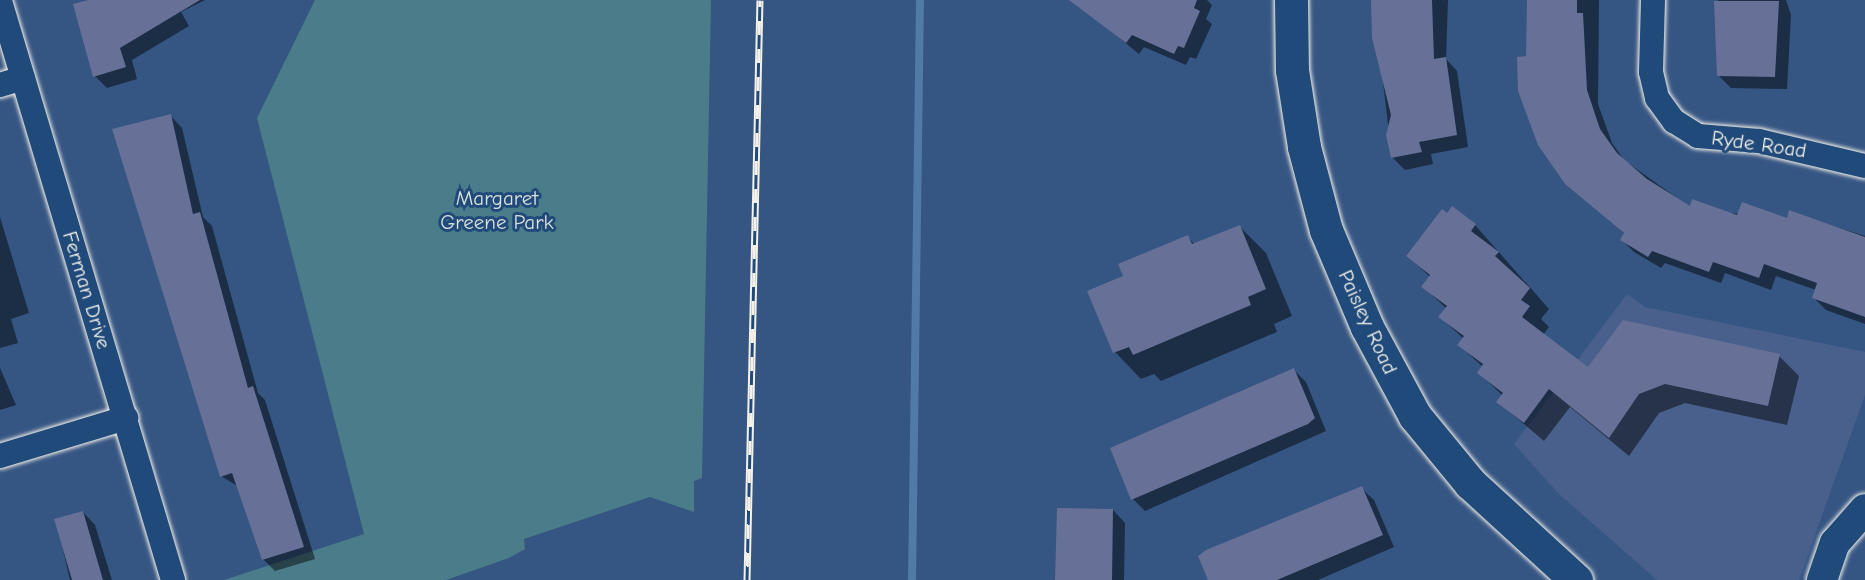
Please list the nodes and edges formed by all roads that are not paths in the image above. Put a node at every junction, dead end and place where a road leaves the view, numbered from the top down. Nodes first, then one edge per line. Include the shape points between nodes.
1 (1291, 0) edge
2 (1653, 0) edge
3 (0, 1) edge
4 (23, 78) junction
5 (0, 85) edge
6 (1865, 166) edge
7 (126, 418) junction
8 (0, 456) edge
9 (1865, 509) edge
10 (173, 580) edge
11 (1576, 580) edge
12 (1822, 580) edge

1 - 11 main road, Paisley Road via 1292,70 1304,147 1326,230 1367,327 1415,416 1470,483
2 - 6 street, Ryde Road via 1651,72 1658,98 1674,121 1698,136 1759,141
3 - 4 street, Ferman Drive
4 - 5 street
4 - 7 street, Ferman Drive
7 - 8 street
7 - 10 street, Ferman Drive
9 - 12 street via 1836,543

